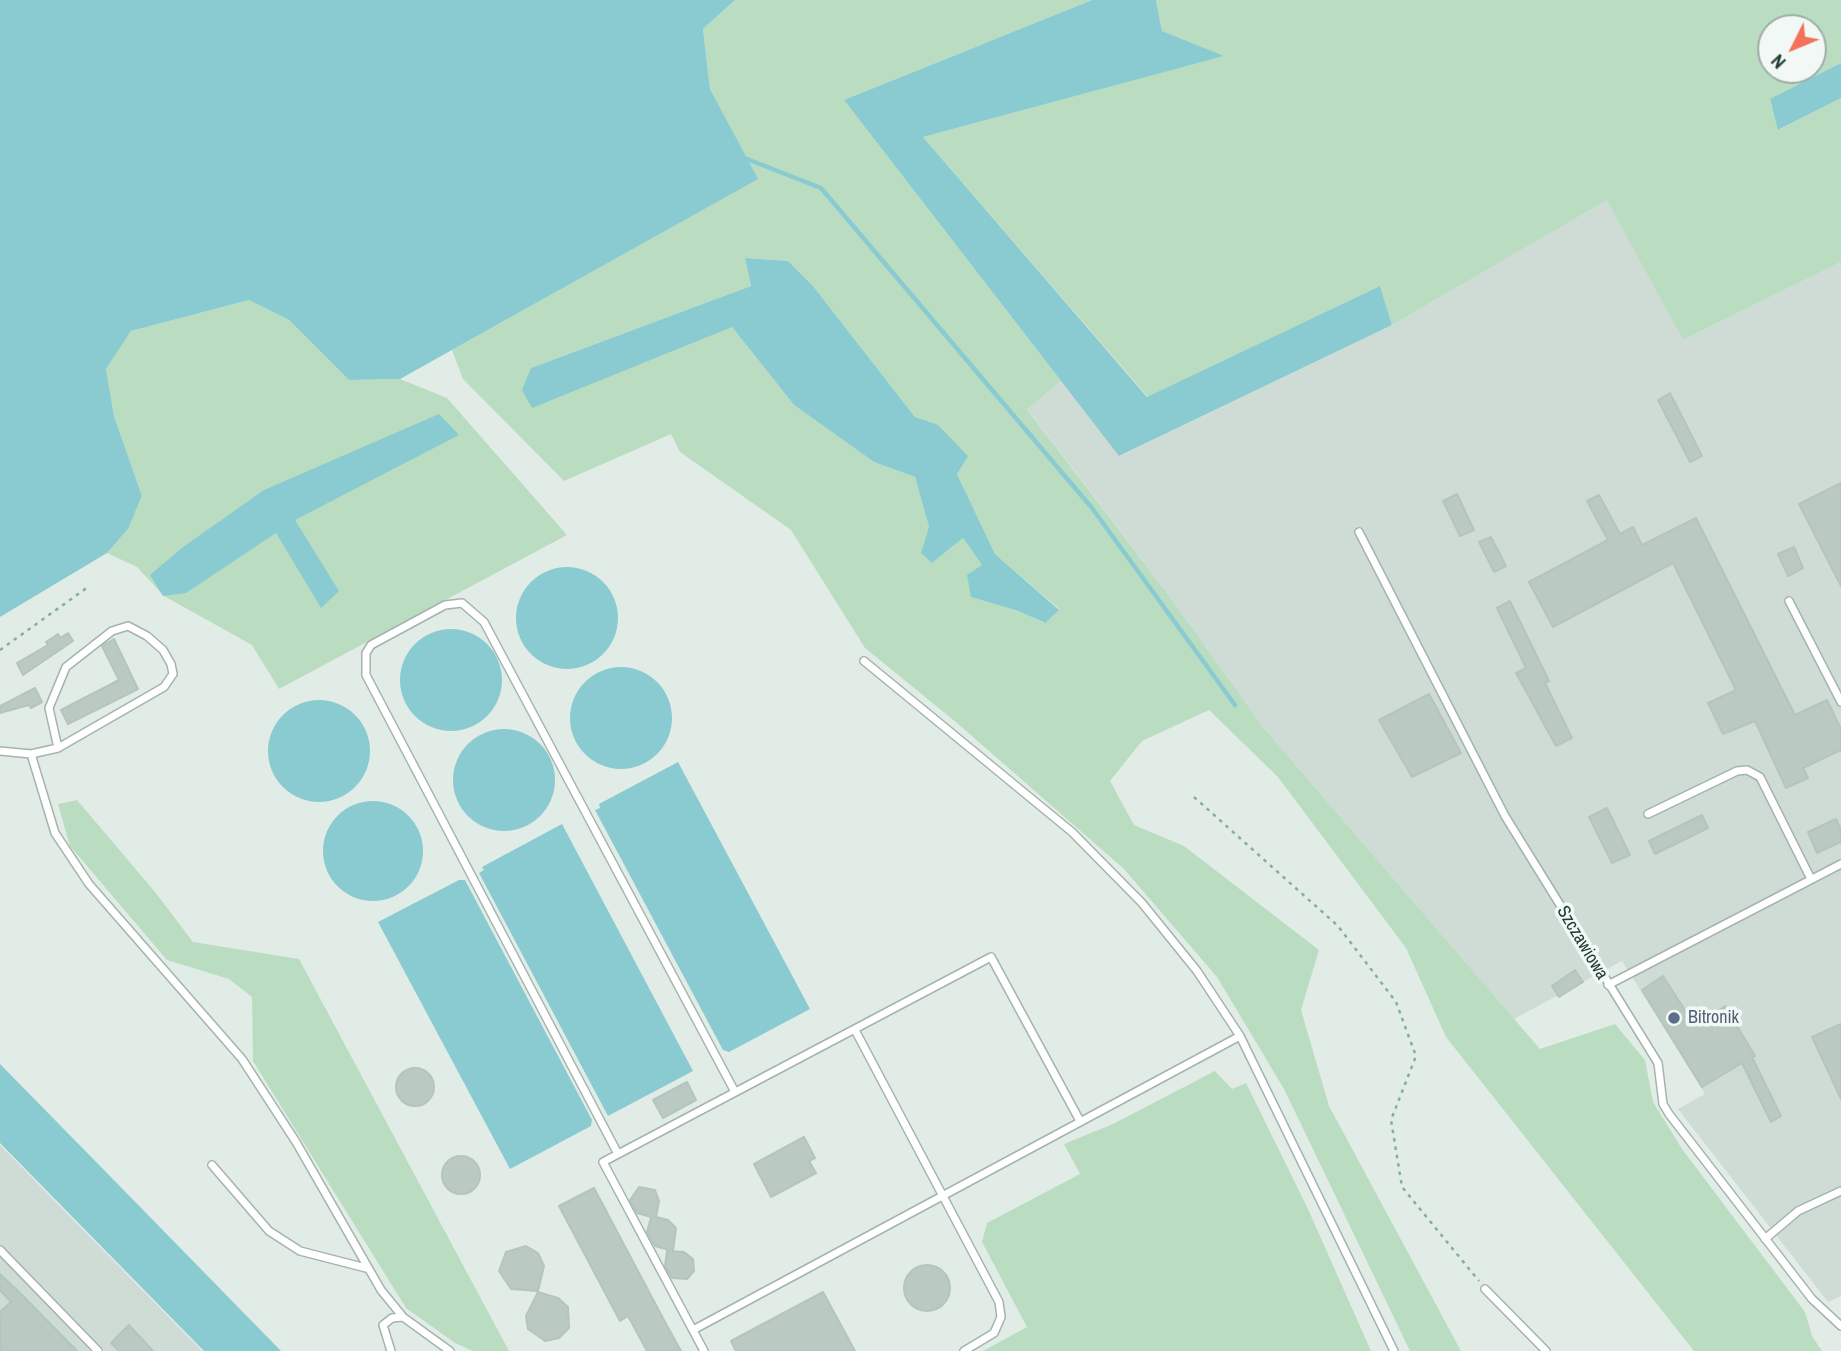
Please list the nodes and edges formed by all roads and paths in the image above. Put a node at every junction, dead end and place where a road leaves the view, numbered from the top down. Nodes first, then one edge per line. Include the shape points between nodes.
1 (1359, 532) dead end
2 (88, 587) dead end
3 (1789, 601) dead end
4 (0, 650) edge
5 (864, 661) dead end
6 (1841, 702) edge
7 (58, 748) junction
8 (0, 751) edge
9 (31, 754) junction
10 (1194, 797) dead end
11 (1648, 814) dead end
12 (1841, 864) edge
13 (1811, 879) junction
14 (1608, 985) junction
15 (855, 1030) junction
16 (1240, 1036) junction
17 (735, 1092) junction
18 (1080, 1121) junction
19 (618, 1154) junction
20 (212, 1165) dead end
21 (1841, 1191) edge
22 (945, 1195) junction
23 (1765, 1239) junction
24 (0, 1250) edge
25 (367, 1269) junction
26 (1485, 1289) joint
27 (403, 1317) junction
28 (1841, 1326) edge
29 (693, 1330) junction
30 (98, 1351) edge
31 (391, 1351) edge
32 (450, 1351) edge
33 (704, 1351) edge
34 (964, 1351) edge
35 (1394, 1351) edge
36 (1546, 1351) edge

1 - 14 lane, Szczawiowa via 1505,816
2 - 4 path
3 - 6 lane
5 - 16 lane via 1106,864 1197,971
7 - 7 lane via 164,687 173,674 163,650 128,626 112,631 66,667 48,708
7 - 9 lane
8 - 9 lane
9 - 25 lane via 55,833 89,884 242,1059 296,1142
10 - 26 path via 1338,926 1396,1002 1416,1056 1391,1120 1402,1186
11 - 13 lane via 1747,770 1760,777
12 - 13 lane
13 - 14 lane
14 - 23 lane, Szczawiowa via 1658,1063 1669,1114
15 - 17 lane
15 - 18 lane via 990,957
15 - 22 lane
16 - 18 lane
16 - 35 lane
17 - 19 lane
17 - 19 lane via 484,622 462,603 445,605 371,645 366,653 366,675
18 - 22 lane
19 - 29 lane via 603,1162
20 - 25 lane via 269,1231 300,1251
21 - 23 lane via 1798,1211
22 - 29 lane
22 - 34 lane via 1001,1310 994,1334
23 - 28 lane, Szczawiowa via 1812,1299
24 - 30 lane
25 - 27 lane
26 - 36 lane
27 - 31 lane via 383,1325
27 - 32 lane
29 - 33 lane

